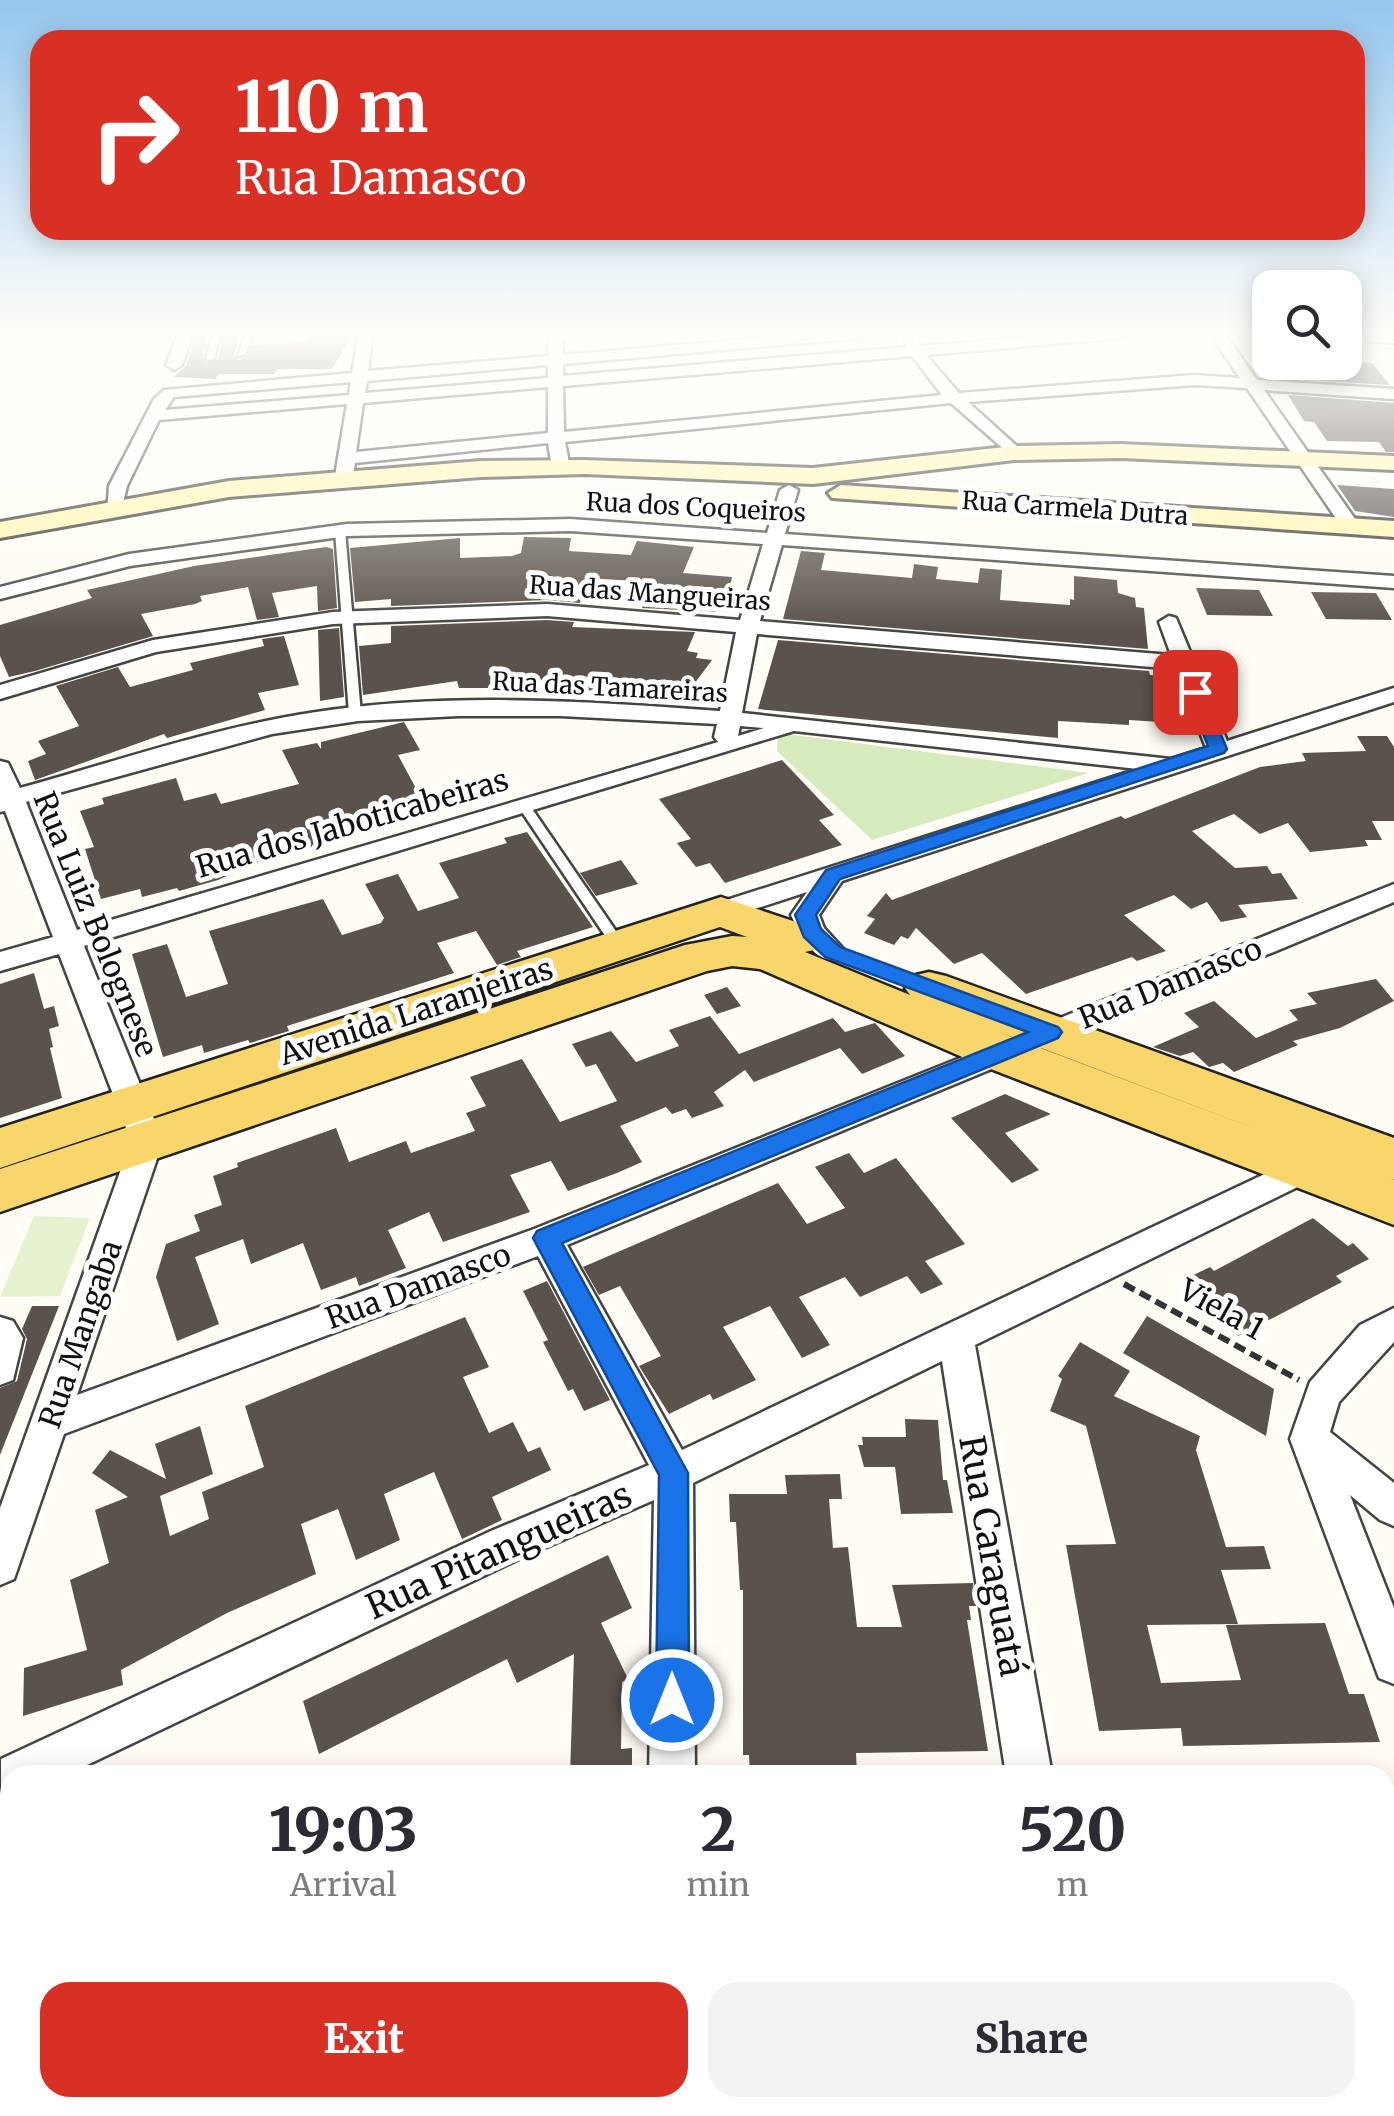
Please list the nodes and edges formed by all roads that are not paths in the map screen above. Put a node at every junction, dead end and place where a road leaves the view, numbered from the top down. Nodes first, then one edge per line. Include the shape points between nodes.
1 (145, 433) edge
2 (351, 433) edge
3 (556, 433) edge
4 (600, 433) edge
5 (993, 433) edge
6 (1284, 433) edge
7 (556, 437) junction
8 (1014, 453) junction
9 (1300, 458) junction
10 (929, 462) junction
11 (1394, 463) edge
12 (346, 468) junction
13 (561, 468) junction
14 (801, 483) junction
15 (912, 497) junction
16 (114, 508) junction
17 (1351, 526) junction
18 (0, 530) edge
19 (1394, 530) edge
20 (340, 532) junction
21 (773, 536) junction
22 (1394, 582) edge
23 (0, 594) edge
24 (349, 618) junction
25 (1169, 622) dead end
26 (748, 627) junction
27 (1184, 663) junction
28 (0, 692) edge
29 (1394, 694) edge
30 (354, 714) junction
31 (730, 720) junction
32 (794, 726) junction
33 (1218, 749) junction
34 (724, 750) junction
35 (1094, 758) junction
36 (1167, 765) junction
37 (0, 768) edge
38 (1112, 783) junction
39 (6, 802) edge
40 (524, 806) junction
41 (833, 874) junction
42 (1394, 892) edge
43 (720, 911) junction
44 (68, 941) junction
45 (618, 943) junction
46 (832, 952) junction
47 (0, 962) edge
48 (1050, 1032) junction
49 (1001, 1052) junction
50 (140, 1122) junction
51 (0, 1148) edge
52 (1394, 1158) edge
53 (1304, 1169) junction
54 (0, 1191) edge
55 (1394, 1203) edge
56 (546, 1238) junction
57 (1394, 1323) edge
58 (0, 1332) edge
59 (956, 1337) junction
60 (0, 1368) edge
61 (50, 1422) junction
62 (1309, 1439) junction
63 (674, 1473) junction
64 (1394, 1507) edge
65 (0, 1565) edge
66 (1394, 1663) edge
67 (38, 1765) edge
68 (672, 1765) edge
69 (1027, 1765) edge

1 - 16 street
2 - 12 street
3 - 7 street
4 - 7 street
5 - 8 street
6 - 9 street
7 - 12 street
7 - 13 street
8 - 9 main road
8 - 10 main road
9 - 11 main road
9 - 17 street
10 - 14 main road
10 - 15 main road via 895,482
12 - 13 main road, Rua Carmela Dutra
12 - 16 main road, Rua Carmela Dutra
13 - 14 main road, Rua Carmela Dutra
14 - 15 main road, Rua Carmela Dutra
14 - 21 street
15 - 17 main road, Rua Carmela Dutra
16 - 18 main road, Rua Carmela Dutra
17 - 19 main road, Rua Carmela Dutra
20 - 21 street, Rua dos Coqueiros via 570,524
20 - 23 street, Rua dos Coqueiros via 129,560
20 - 24 lane
21 - 22 street, Rua dos Coqueiros
21 - 26 street
24 - 26 street, Rua das Mangueiras via 547,610
24 - 28 street, Rua das Mangueiras via 152,646
24 - 30 lane
25 - 27 street
26 - 27 street, Rua das Mangueiras
26 - 31 street
27 - 33 street
29 - 33 street, Avenida Laranjeiras
30 - 31 street, Rua das Tamareiras via 533,706
30 - 39 street, Rua das Tamareiras via 236,737
31 - 32 street, Rua das Tamareiras
31 - 34 street
32 - 34 street, Rua dos Jaboticabeiras
32 - 35 street, Rua das Tamareiras
33 - 36 street, Avenida Laranjeiras
34 - 40 street, Rua dos Jaboticabeiras
35 - 36 street, Rua das Tamareiras
35 - 38 street
36 - 38 street, Avenida Laranjeiras
37 - 39 street, Rua Luiz Bolognese
38 - 41 street, Avenida Laranjeiras
39 - 44 street, Rua Luiz Bolognese
40 - 44 street, Rua dos Jaboticabeiras
40 - 45 lane
41 - 43 street, Avenida Laranjeiras
41 - 46 street via 805,915
42 - 48 street, Rua Damasco
43 - 45 main road, Avenida Laranjeiras
43 - 46 main road
44 - 47 street, Rua dos Jaboticabeiras
44 - 50 street, Rua Luiz Bolognese
45 - 50 main road, Avenida Laranjeiras
46 - 48 main road
48 - 49 street, Rua Damasco
48 - 52 main road
49 - 50 main road, Avenida Laranjeiras via 767,954 732,951
49 - 53 main road
49 - 56 street, Rua Damasco
50 - 51 main road, Avenida Laranjeiras
50 - 54 main road, Avenida Laranjeiras
50 - 61 street, Rua Mangaba
53 - 55 main road
53 - 59 street, Rua Pitangueiras
56 - 61 street, Rua Damasco
56 - 63 street
57 - 62 street via 1373,1336 1323,1394
58 - 60 street
59 - 63 street, Rua Pitangueiras
59 - 69 street, Rua Caraguatá
61 - 65 street, Rua Mangaba
62 - 64 street
62 - 66 street
63 - 67 street, Rua Pitangueiras via 505,1544
63 - 68 street

